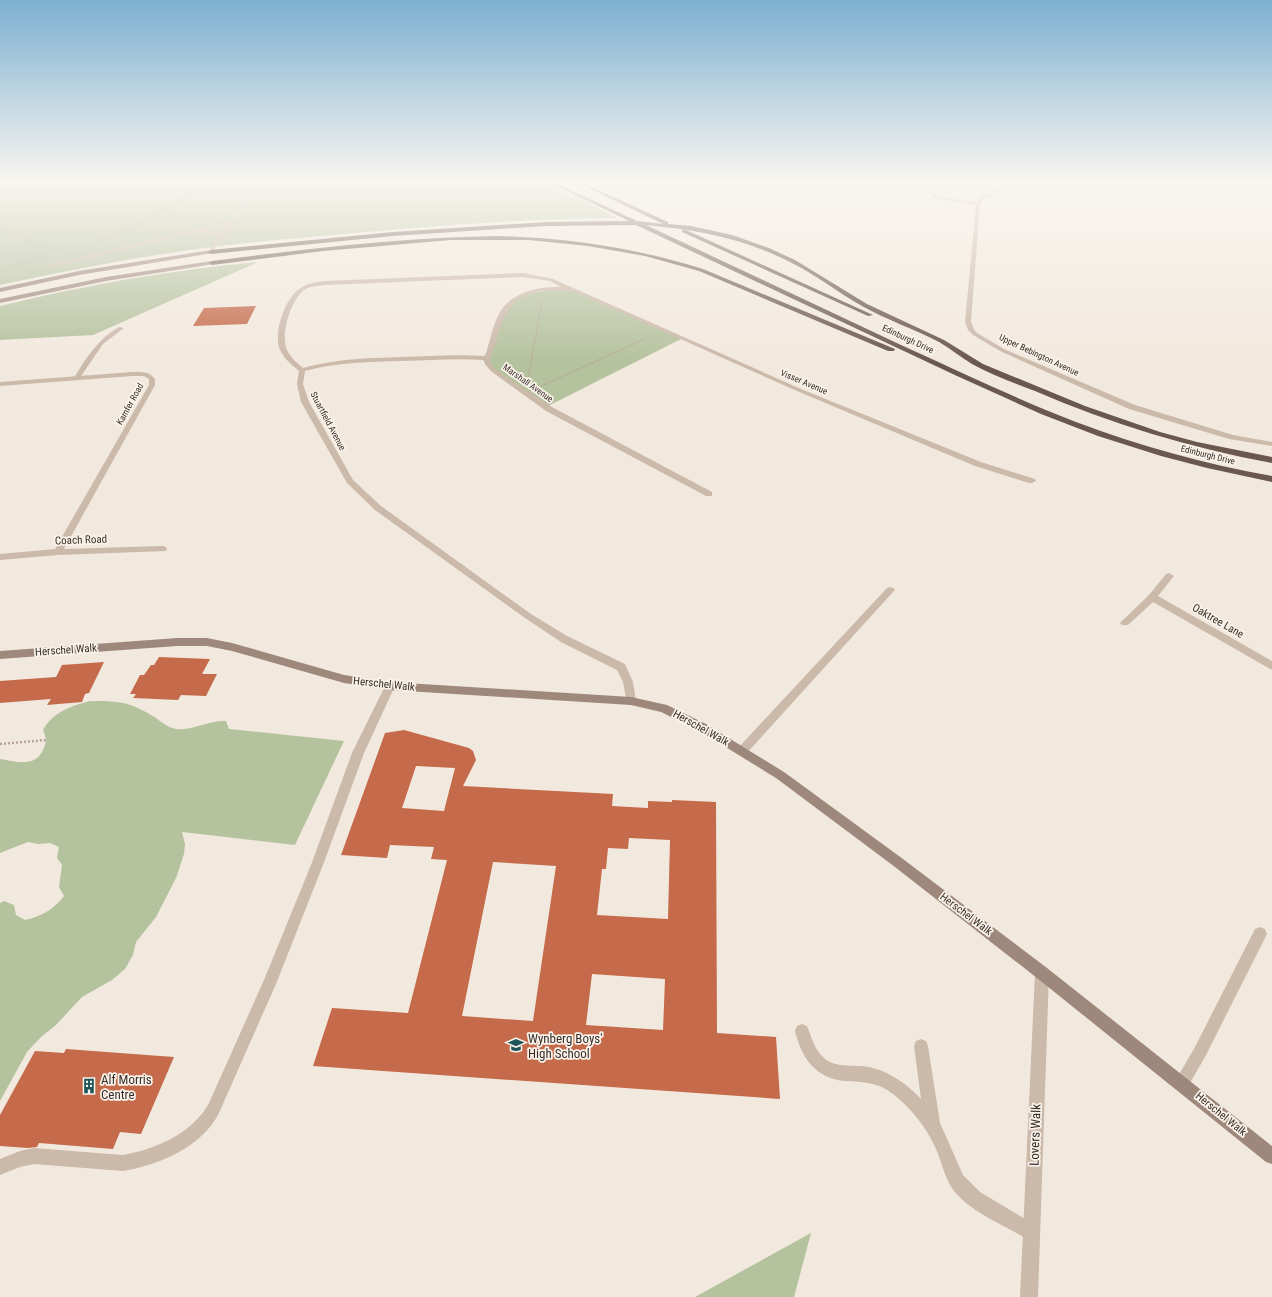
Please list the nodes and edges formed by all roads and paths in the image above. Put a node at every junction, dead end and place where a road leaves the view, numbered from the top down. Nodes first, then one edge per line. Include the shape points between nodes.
1 (29, 243) edge
2 (149, 243) edge
3 (311, 243) edge
4 (406, 243) edge
5 (577, 243) edge
6 (676, 243) edge
7 (709, 243) edge
8 (748, 243) edge
9 (975, 243) edge
10 (214, 244) joint
11 (211, 252) junction
12 (54, 253) dead end
13 (48, 255) dead end
14 (191, 255) junction
15 (262, 256) junction
16 (212, 263) joint
17 (54, 265) dead end
18 (182, 267) junction
19 (0, 270) edge
20 (523, 276) junction
21 (544, 289) junction
22 (0, 290) edge
23 (574, 290) junction
24 (0, 301) edge
25 (121, 328) dead end
26 (664, 330) junction
27 (487, 358) junction
28 (980, 365) junction
29 (302, 370) junction
30 (961, 375) junction
31 (77, 378) junction
32 (0, 384) edge
33 (526, 393) junction
34 (1272, 444) edge
35 (1272, 460) edge
36 (1272, 479) edge
37 (1032, 481) dead end
38 (709, 494) dead end
39 (163, 549) dead end
40 (58, 552) junction
41 (0, 557) edge
42 (1170, 576) dead end
43 (890, 590) dead end
44 (1152, 597) junction
45 (1125, 623) dead end
46 (0, 655) edge
47 (1272, 666) edge
48 (390, 686) junction
49 (631, 701) junction
50 (46, 740) dead end
51 (0, 744) edge
52 (742, 752) junction
53 (1260, 934) dead end
54 (1042, 973) junction
55 (802, 1031) dead end
56 (921, 1046) dead end
57 (1182, 1083) junction
58 (933, 1127) junction
59 (1272, 1156) edge
60 (0, 1167) edge
61 (1031, 1232) junction
62 (1029, 1297) edge

1 - 12 path via 61,251
2 - 17 street
3 - 11 highway
4 - 15 highway
5 - 30 highway via 657,256 701,270 870,342
6 - 30 highway, Edinburgh Drive
7 - 28 highway, Edinburgh Drive
8 - 28 highway via 767,249 865,305 942,341
9 - 34 street, Upper Bebington Avenue via 968,322 975,334 1002,350 1132,407 1232,437
10 - 11 street
10 - 14 main road
11 - 14 main road
11 - 15 highway via 228,257
11 - 18 main road
13 - 19 path
14 - 22 main road via 75,274
15 - 16 highway
16 - 18 main road
18 - 24 main road via 72,285
20 - 21 street via 536,278 542,282
20 - 23 street via 551,280
20 - 29 street via 325,283 308,287 296,294 282,328 282,346 290,359
21 - 23 street
21 - 27 street via 523,296 507,306
21 - 33 path
23 - 26 street, Visser Avenue
25 - 31 street via 112,332 102,342
26 - 33 path
26 - 37 street, Visser Avenue via 799,390 978,464
27 - 29 street via 459,356 352,361
27 - 33 street, Marshall Avenue via 489,366
28 - 35 highway, Edinburgh Drive via 1114,420 1170,438
29 - 49 street, Stuartfield Avenue via 300,384 305,402 350,481 378,508 528,616 564,640 621,666 628,682
30 - 36 highway, Edinburgh Drive via 1101,434 1174,457
31 - 32 street, Kamfer Road
31 - 40 street, Kamfer Road via 144,374 150,376 152,385
33 - 38 street, Marshall Avenue via 579,426
39 - 40 street, Coach Road
40 - 41 street, Coach Road
42 - 44 street
43 - 52 street
44 - 45 street
44 - 47 street, Oaktree Lane
46 - 48 main road, Herschel Walk via 207,642 344,679
48 - 49 main road, Herschel Walk
48 - 60 street via 358,753 317,865 269,984 214,1108 203,1125 192,1135 137,1161 122,1164 34,1156
49 - 52 main road, Herschel Walk via 662,708 702,727
50 - 51 path
52 - 54 main road, Herschel Walk via 780,774
53 - 57 street
54 - 57 main road, Herschel Walk
54 - 61 street, Lovers Walk
55 - 58 street via 811,1055 820,1064 838,1073 873,1076 890,1084 911,1100
56 - 58 street
57 - 59 main road, Herschel Walk
58 - 61 street via 953,1174 969,1194
61 - 62 street, Lovers Walk

